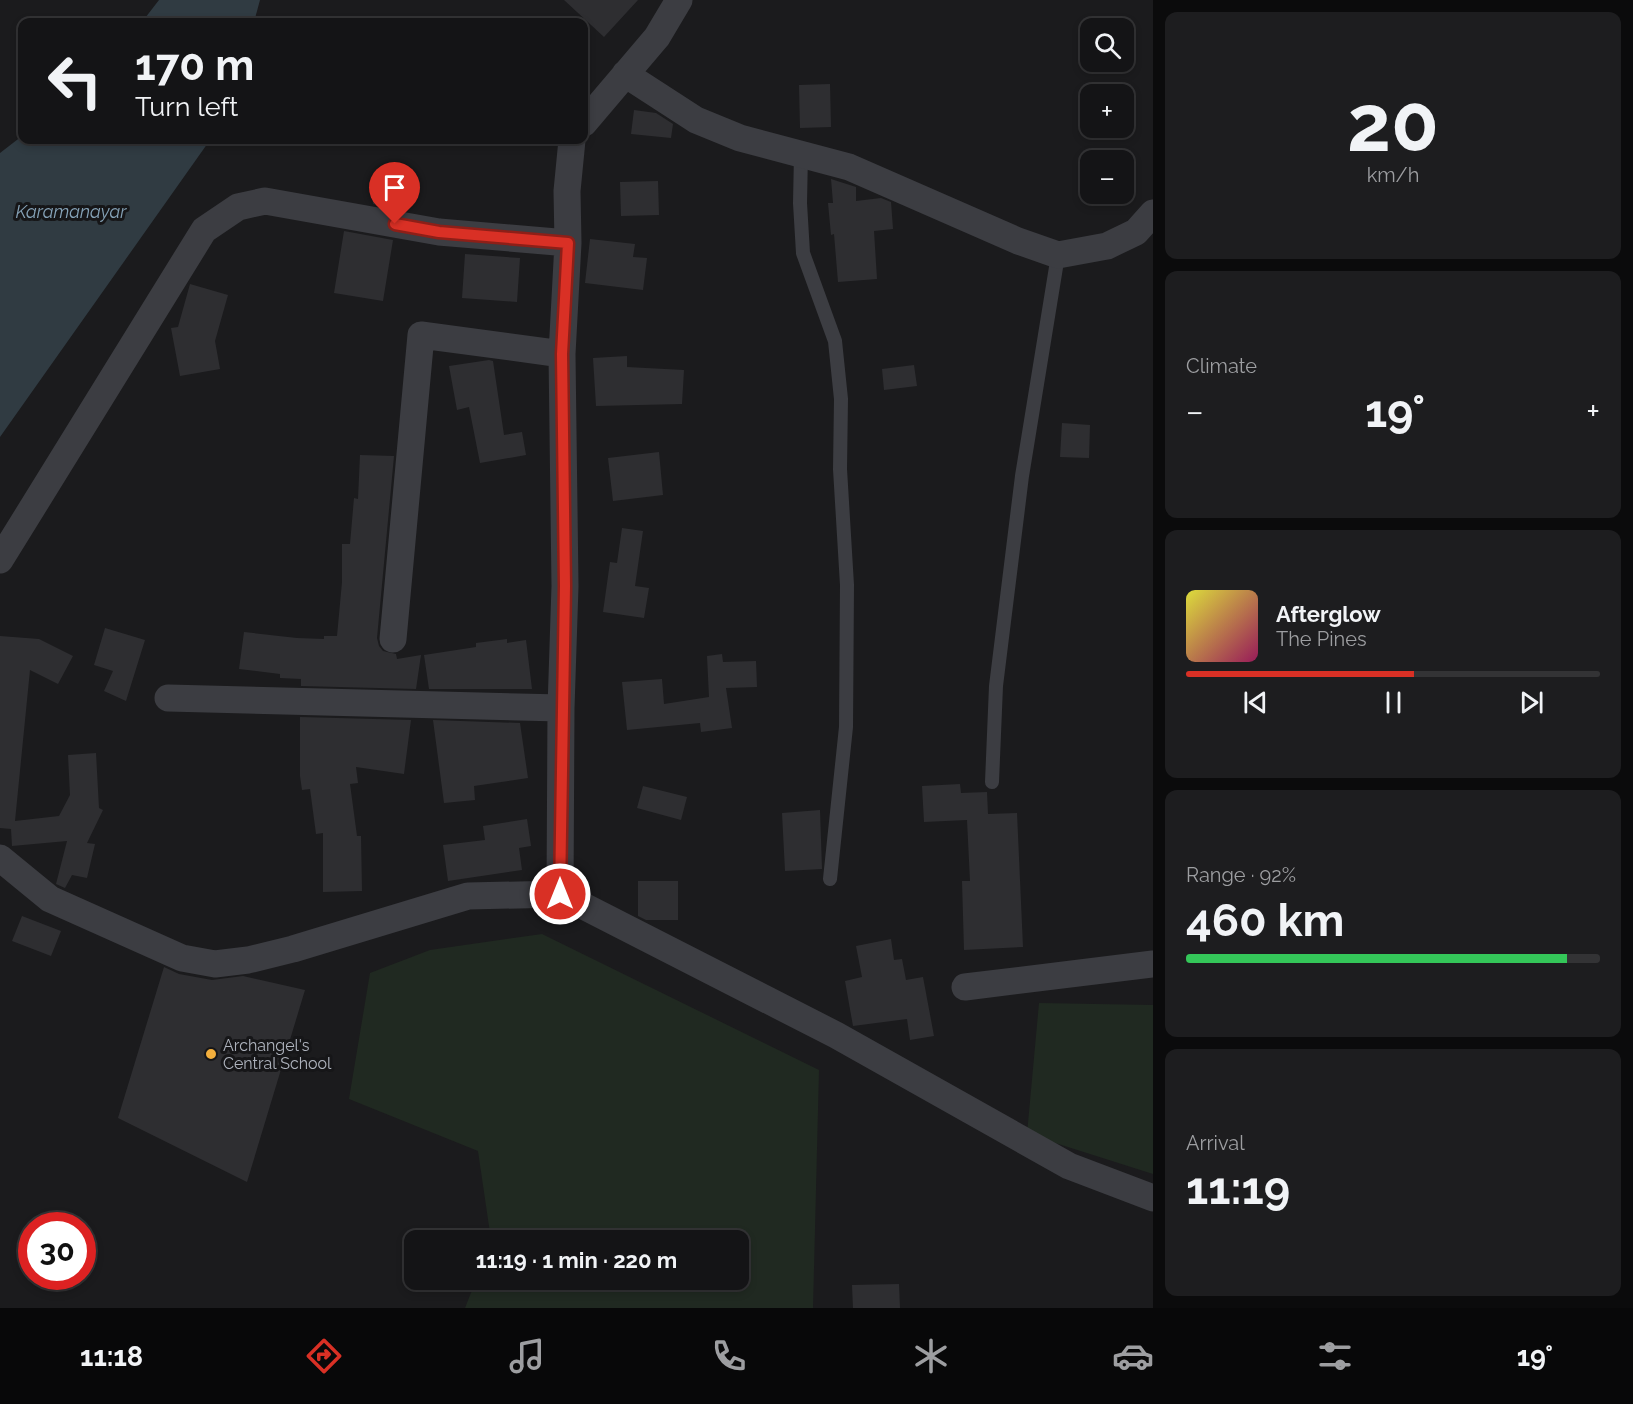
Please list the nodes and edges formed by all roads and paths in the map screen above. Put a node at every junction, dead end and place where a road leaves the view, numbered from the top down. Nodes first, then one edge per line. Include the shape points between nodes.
1 (679, 0) edge
2 (625, 74) junction
3 (588, 118) edge
4 (572, 144) edge
5 (801, 154) junction
6 (1153, 213) edge
7 (568, 243) junction
8 (1058, 255) junction
9 (562, 354) junction
10 (0, 560) edge
11 (393, 639) dead end
12 (168, 698) dead end
13 (561, 708) junction
14 (992, 782) dead end
15 (0, 858) edge
16 (830, 879) dead end
17 (560, 894) junction
18 (1153, 964) edge
19 (965, 987) dead end
20 (1153, 1198) edge

1 - 2 street via 657,37
2 - 3 street
2 - 5 street via 696,120 740,138
4 - 7 street
5 - 8 street via 849,167
5 - 16 lane via 803,253 835,341 841,399 840,469 847,585 846,727
6 - 8 street via 1136,232 1107,246
7 - 9 street
7 - 10 street via 439,232 265,201 238,207 204,230
8 - 14 lane via 1022,476 996,686
9 - 11 street via 421,335
9 - 13 street via 565,586
12 - 13 street
13 - 17 street
15 - 17 street via 50,899 182,958 215,964 293,950 468,896
17 - 20 street via 836,1035 1069,1166
18 - 19 street

